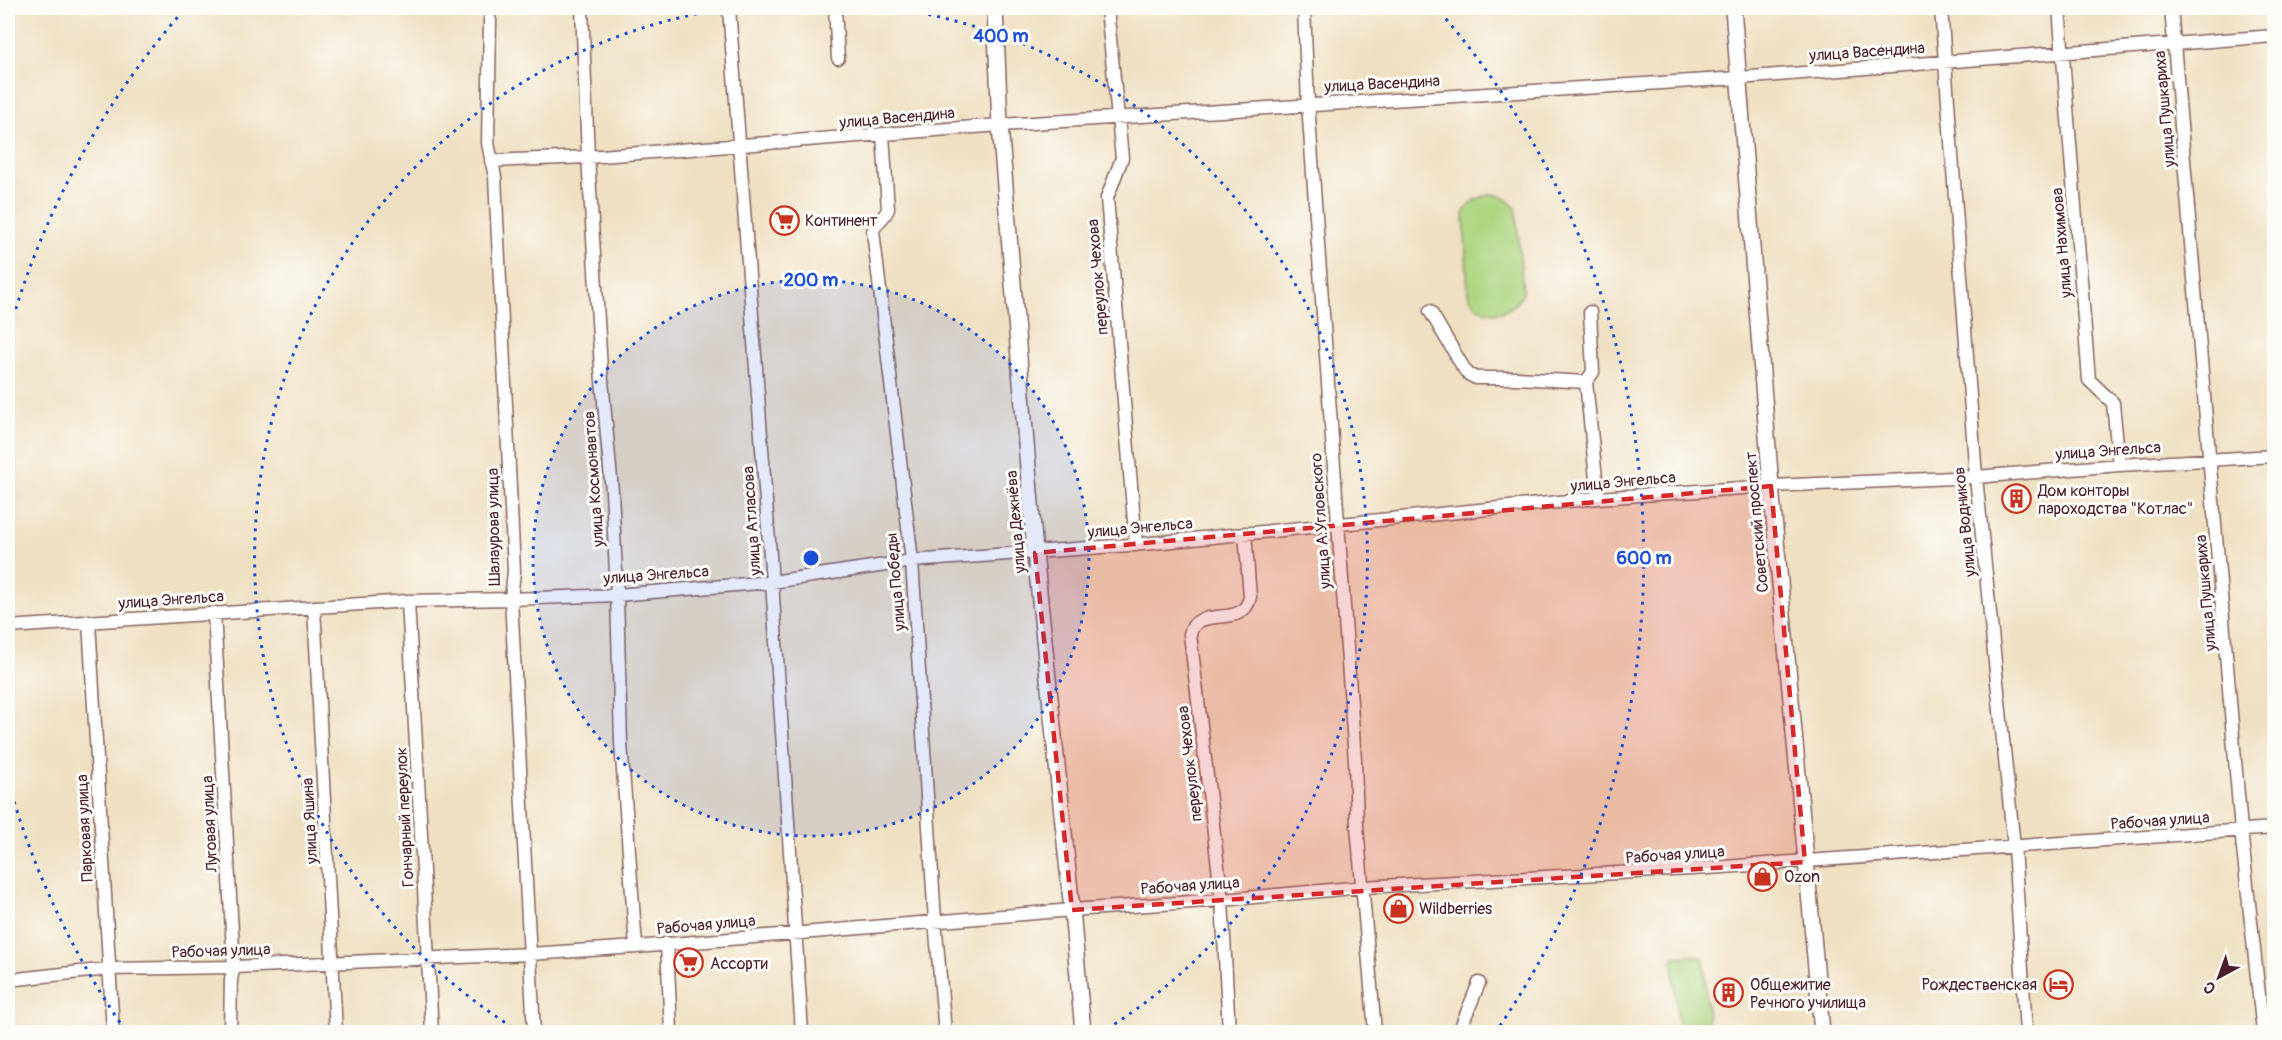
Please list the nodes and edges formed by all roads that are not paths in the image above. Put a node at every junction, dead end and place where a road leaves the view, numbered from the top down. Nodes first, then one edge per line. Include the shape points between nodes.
1 (582, 8) edge
2 (729, 8) edge
3 (835, 8) edge
4 (995, 8) edge
5 (1107, 8) edge
6 (1304, 8) edge
7 (1733, 8) edge
8 (1941, 8) edge
9 (2059, 8) edge
10 (2171, 8) edge
11 (490, 20) dead end
12 (2274, 36) edge
13 (2175, 44) junction
14 (2063, 54) junction
15 (838, 58) dead end
16 (1944, 62) junction
17 (1739, 78) junction
18 (1308, 104) junction
19 (1119, 117) junction
20 (1000, 125) junction
21 (883, 135) junction
22 (740, 145) junction
23 (588, 157) junction
24 (492, 161) junction
25 (1431, 310) dead end
26 (1590, 312) dead end
27 (1586, 382) junction
28 (2274, 456) edge
29 (2211, 460) junction
30 (2119, 465) junction
31 (1976, 477) junction
32 (1771, 486) junction
33 (1598, 498) junction
34 (1337, 525) junction
35 (1245, 533) junction
36 (1136, 545) junction
37 (1035, 552) junction
38 (912, 561) junction
39 (772, 582) junction
40 (617, 594) junction
41 (511, 599) junction
42 (408, 601) junction
43 (314, 607) junction
44 (214, 613) junction
45 (89, 621) junction
46 (8, 627) edge
47 (2274, 828) edge
48 (2241, 830) junction
49 (2014, 847) junction
50 (1805, 862) junction
51 (1363, 887) junction
52 (1222, 900) junction
53 (1072, 909) junction
54 (935, 921) junction
55 (795, 933) junction
56 (667, 943) junction
57 (636, 947) junction
58 (530, 954) junction
59 (428, 957) junction
60 (333, 962) junction
61 (234, 967) junction
62 (108, 969) junction
63 (8, 980) edge
64 (1479, 983) dead end
65 (114, 1032) edge
66 (230, 1032) edge
67 (336, 1032) edge
68 (432, 1032) edge
69 (534, 1032) edge
70 (671, 1032) edge
71 (802, 1032) edge
72 (945, 1032) edge
73 (1083, 1032) edge
74 (1229, 1032) edge
75 (1375, 1032) edge
76 (1459, 1032) edge
77 (1822, 1032) edge
78 (2026, 1032) edge
79 (2263, 1032) edge

1 - 23 street, улица Космонавтов
2 - 22 street, улица Атласова
3 - 15 street
4 - 20 main road, улица Дежнёва
5 - 19 street, переулок Чехова
6 - 18 street, улица А.Угловского
7 - 17 main road, Советский проспект
8 - 16 street, улица Водников
9 - 14 street, улица Нахимова
10 - 13 street, улица Пушкариха
11 - 24 street, Шалаурова улица via 488,143
12 - 13 street, улица Васендина
13 - 14 street, улица Васендина
13 - 29 street, улица Пушкариха
14 - 16 street, улица Васендина
14 - 30 street, улица Нахимова via 2089,380 2113,404
16 - 17 street, улица Васендина
16 - 31 street, улица Водников
17 - 18 street, улица Васендина
17 - 32 main road, Советский проспект
18 - 19 street, улица Васендина
18 - 34 street, улица А.Угловского
19 - 20 street, улица Васендина
19 - 36 street, переулок Чехова via 1122,158 1107,198
20 - 21 street, улица Васендина
20 - 37 main road, улица Дежнёва
21 - 22 street, улица Васендина
21 - 38 street, улица Победы via 888,209 873,231
22 - 23 street, улица Васендина
22 - 39 street, улица Атласова
23 - 24 street, улица Васендина
23 - 40 street, улица Космонавтов
24 - 41 street, Шалаурова улица via 514,571
25 - 27 street via 1463,367 1476,378
26 - 27 street via 1593,372
27 - 33 street
28 - 29 street, улица Энгельса
29 - 30 street, улица Энгельса
29 - 48 street, улица Пушкариха
30 - 31 street, улица Энгельса
31 - 32 street, улица Энгельса
31 - 49 street, улица Водников
32 - 33 street, улица Энгельса
32 - 50 main road, Советский проспект
33 - 34 street, улица Энгельса
34 - 35 street, улица Энгельса
34 - 51 street, улица А.Угловского
35 - 36 street, улица Энгельса
35 - 52 street, переулок Чехова via 1248,605 1239,614 1200,620 1190,634
36 - 37 street, улица Энгельса
37 - 38 street, улица Энгельса
37 - 53 main road, улица Дежнёва
38 - 39 street, улица Энгельса
38 - 54 street, улица Победы
39 - 40 street, улица Энгельса
39 - 55 street, улица Атласова
40 - 41 street, улица Энгельса
40 - 57 street, улица Космонавтов via 621,743
41 - 42 street, улица Энгельса
41 - 58 street, Шалаурова улица
42 - 43 street, улица Энгельса
42 - 59 street, Гончарный переулок
43 - 44 street, улица Энгельса
43 - 60 street, улица Яшина
44 - 45 street, улица Энгельса
44 - 61 street, Луговая улица
45 - 46 street, улица Энгельса
45 - 62 street, Парковая улица
47 - 48 street, Рабочая улица
48 - 49 street, Рабочая улица
48 - 79 street, улица Пушкариха
49 - 50 street, Рабочая улица
49 - 78 street, улица Водников
50 - 51 street, Рабочая улица
50 - 77 main road, Советский проспект
51 - 52 street, Рабочая улица
51 - 75 street, улица А.Угловского
52 - 53 street, Рабочая улица
52 - 74 street, переулок Чехова
53 - 54 street, Рабочая улица
53 - 73 main road, улица Дежнёва
54 - 55 street, Рабочая улица
54 - 72 street, улица Победы
55 - 56 street, Рабочая улица
55 - 71 street, улица Атласова
56 - 57 street, Рабочая улица
56 - 70 street
57 - 58 street, Рабочая улица
58 - 59 street, Рабочая улица
58 - 69 street, Шалаурова улица
59 - 60 street, Рабочая улица
59 - 68 street, Гончарный переулок
60 - 61 street, Рабочая улица
60 - 67 street, улица Яшина
61 - 62 street, Рабочая улица
61 - 66 street, Луговая улица
62 - 63 street, Рабочая улица
62 - 65 street, Парковая улица
64 - 76 street

